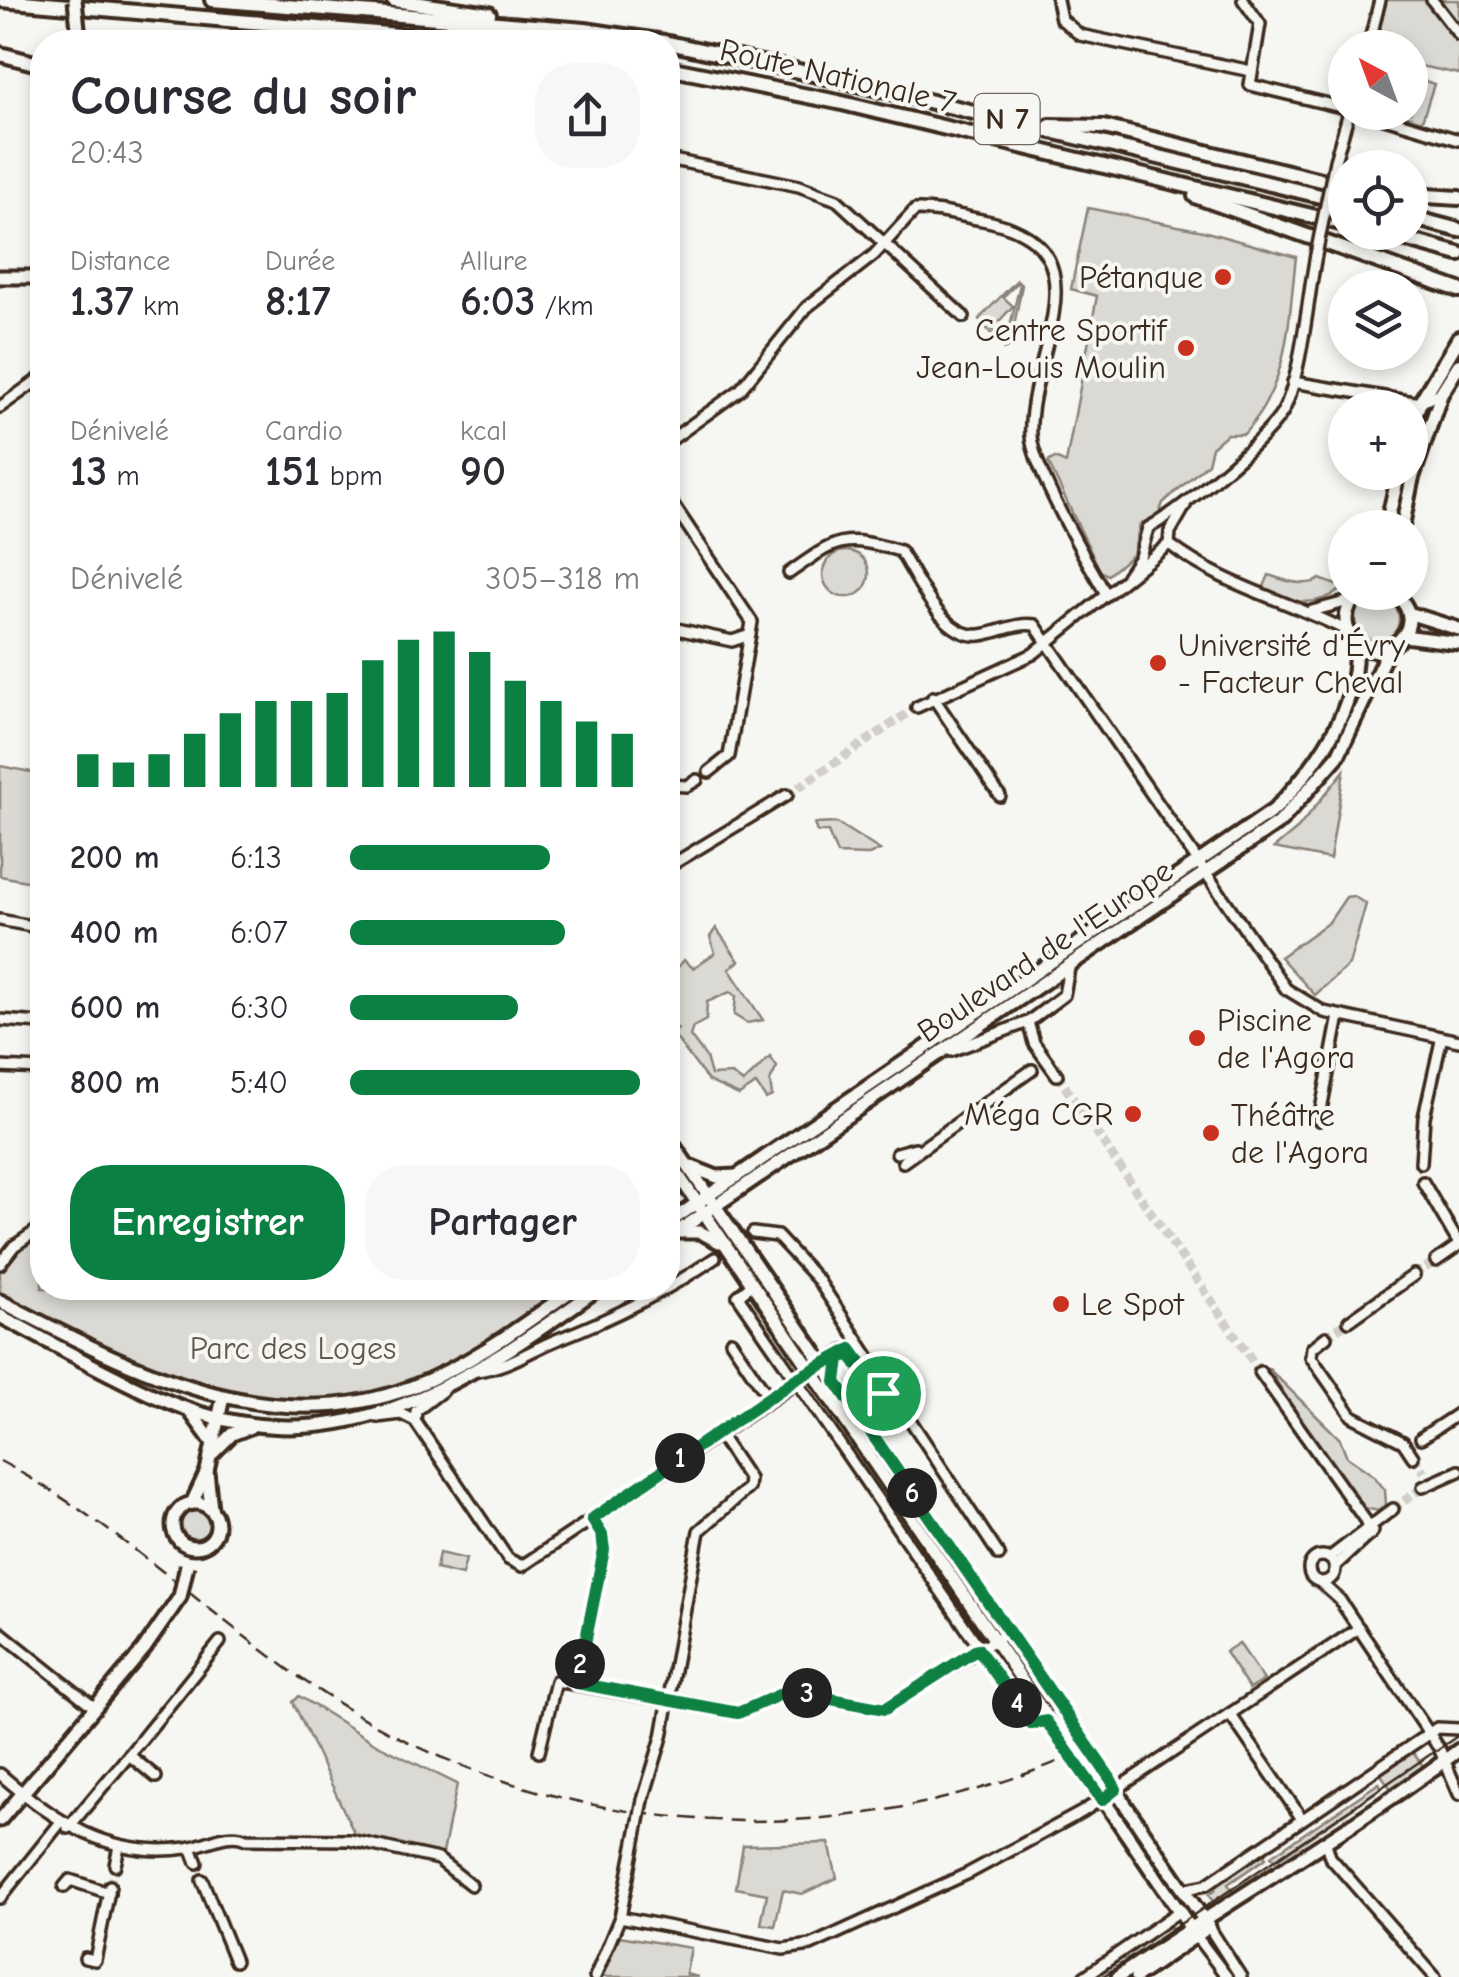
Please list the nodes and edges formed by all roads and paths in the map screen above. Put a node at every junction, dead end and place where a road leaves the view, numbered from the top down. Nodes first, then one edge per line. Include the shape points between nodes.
1 (1, 0) edge
2 (75, 0) edge
3 (212, 0) edge
4 (394, 0) edge
5 (1056, 0) edge
6 (1244, 0) edge
7 (1380, 0) edge
8 (1432, 0) edge
9 (79, 30) edge
10 (350, 30) edge
11 (585, 30) joint
12 (1372, 30) edge
13 (1459, 35) edge
14 (680, 46) edge
15 (0, 54) edge
16 (30, 62) edge
17 (680, 70) edge
18 (1250, 71) junction
19 (1328, 106) edge
20 (1043, 128) junction
21 (1342, 130) edge
22 (1425, 130) edge
23 (1459, 140) edge
24 (680, 161) edge
25 (1152, 178) junction
26 (1328, 182) edge
27 (1428, 196) edge
28 (1328, 198) edge
29 (1459, 198) edge
30 (1328, 220) edge
31 (1428, 222) edge
32 (1459, 230) edge
33 (883, 242) junction
34 (1428, 245) edge
35 (1459, 254) edge
36 (0, 277) edge
37 (30, 277) edge
38 (1459, 290) edge
39 (964, 318) dead end
40 (1459, 338) edge
41 (1459, 364) edge
42 (1293, 382) junction
43 (30, 386) edge
44 (1344, 390) edge
45 (1427, 390) edge
46 (1442, 392) junction
47 (1428, 398) edge
48 (0, 407) edge
49 (680, 433) edge
50 (1186, 504) junction
51 (1406, 510) edge
52 (680, 515) edge
53 (1158, 524) junction
54 (1170, 532) junction
55 (1146, 543) junction
56 (1164, 547) junction
57 (790, 572) dead end
58 (1128, 576) junction
59 (1106, 594) junction
60 (1328, 605) edge
61 (1350, 610) edge
62 (1406, 610) edge
63 (1310, 611) junction
64 (1408, 613) junction
65 (1459, 628) edge
66 (680, 630) edge
67 (750, 635) junction
68 (1352, 636) junction
69 (1404, 636) junction
70 (1459, 642) edge
71 (1048, 644) junction
72 (1389, 648) junction
73 (933, 697) junction
74 (917, 706) tunnel mouth
75 (709, 772) dead end
76 (698, 780) dead end
77 (680, 783) edge
78 (787, 794) tunnel mouth
79 (1000, 796) dead end
80 (680, 858) edge
81 (1199, 863) junction
82 (1207, 874) junction
83 (0, 920) edge
84 (30, 926) edge
85 (1069, 968) junction
86 (1339, 1016) junction
87 (995, 1018) junction
88 (0, 1020) edge
89 (30, 1022) edge
90 (1028, 1022) junction
91 (1442, 1041) junction
92 (1459, 1041) edge
93 (1049, 1065) junction
94 (0, 1068) edge
95 (30, 1069) edge
96 (1057, 1075) tunnel mouth
97 (1319, 1120) dead end
98 (680, 1154) edge
99 (900, 1158) dead end
100 (687, 1164) junction
101 (1421, 1164) dead end
102 (680, 1174) edge
103 (742, 1182) junction
104 (1423, 1182) dead end
105 (706, 1205) junction
106 (680, 1224) edge
107 (732, 1228) junction
108 (680, 1231) edge
109 (752, 1233) dead end
110 (30, 1234) edge
111 (1459, 1244) edge
112 (724, 1247) junction
113 (716, 1258) tunnel mouth
114 (1436, 1261) tunnel mouth
115 (0, 1264) edge
116 (1414, 1276) tunnel mouth
117 (680, 1282) edge
118 (752, 1284) junction
119 (557, 1300) edge
120 (581, 1300) edge
121 (650, 1300) edge
122 (0, 1302) edge
123 (0, 1316) edge
124 (558, 1317) junction
125 (1349, 1321) tunnel mouth
126 (1326, 1337) dead end
127 (731, 1341) dead end
128 (552, 1342) junction
129 (823, 1363) junction
130 (811, 1370) junction
131 (477, 1371) junction
132 (1260, 1372) tunnel mouth
133 (796, 1379) junction
134 (836, 1382) junction
135 (442, 1390) junction
136 (888, 1395) junction
137 (223, 1397) junction
138 (769, 1398) junction
139 (189, 1410) junction
140 (1459, 1413) edge
141 (219, 1418) junction
142 (369, 1418) junction
143 (415, 1421) junction
144 (252, 1425) junction
145 (718, 1433) junction
146 (212, 1449) junction
147 (207, 1471) junction
148 (1459, 1471) edge
149 (1424, 1472) tunnel mouth
150 (192, 1502) junction
151 (1354, 1505) junction
152 (211, 1509) junction
153 (592, 1519) junction
154 (1369, 1532) junction
155 (184, 1544) junction
156 (198, 1547) junction
157 (999, 1555) dead end
158 (187, 1566) junction
159 (1332, 1566) junction
160 (1321, 1583) junction
161 (1339, 1599) junction
162 (1359, 1628) junction
163 (0, 1632) edge
164 (1000, 1636) junction
165 (220, 1642) dead end
166 (978, 1649) junction
167 (577, 1683) junction
168 (669, 1700) junction
169 (95, 1708) junction
170 (1230, 1714) junction
171 (1046, 1721) junction
172 (1459, 1729) edge
173 (1430, 1733) junction
174 (1459, 1750) edge
175 (539, 1752) dead end
176 (129, 1755) junction
177 (1444, 1762) junction
178 (0, 1774) edge
179 (156, 1778) dead end
180 (1116, 1789) junction
181 (23, 1794) junction
182 (1459, 1794) edge
183 (1102, 1800) junction
184 (1302, 1819) junction
185 (0, 1820) edge
186 (64, 1826) junction
187 (1326, 1843) junction
188 (119, 1846) junction
189 (192, 1847) junction
190 (197, 1863) dead end
191 (116, 1866) tunnel mouth
192 (202, 1880) dead end
193 (471, 1885) dead end
194 (64, 1887) dead end
195 (1186, 1889) junction
196 (0, 1898) edge
197 (1180, 1910) junction
198 (620, 1917) junction
199 (1210, 1919) junction
200 (1194, 1931) junction
201 (84, 1958) dead end
202 (235, 1961) dead end
203 (596, 1977) edge
204 (1084, 1977) edge
205 (1118, 1977) edge
206 (1136, 1977) edge
207 (1227, 1977) edge
208 (1241, 1977) edge
209 (1434, 1977) edge

1 - 10 main road
2 - 9 main road, bridge
3 - 11 main road, Route Nationale 7 / N 7
4 - 11 main road
5 - 18 street via 1061,18 1080,34
6 - 18 street via 1260,24
7 - 12 street
8 - 13 street
14 - 20 main road, Route Nationale 7 / N 7
15 - 16 main road
17 - 25 main road, Route Nationale 7 / N 7
18 - 19 street via 1256,89
20 - 26 main road via 1090,125
20 - 28 main road, Route Nationale 7 / N 7
21 - 42 street, bridge
22 - 23 street
24 - 33 street via 837,200
25 - 30 main road, Route Nationale 7 / N 7
25 - 38 main road
27 - 29 main road
31 - 32 main road
33 - 39 street
33 - 49 street via 807,307 740,390
33 - 59 street via 906,215 927,210 1014,227 1047,258 1055,309 1030,438
34 - 35 main road
36 - 37 main road
40 - 45 main road
41 - 46 main road
42 - 44 street
42 - 50 street via 1273,424
43 - 48 street
46 - 47 street
46 - 51 main road
50 - 53 street
50 - 54 street
52 - 67 street via 752,622
53 - 54 street
53 - 55 street via 1148,528
54 - 56 street
55 - 56 street
55 - 58 street
56 - 58 street
56 - 63 street via 1250,592
57 - 71 street via 833,542 884,546 900,551 958,631 975,636 1029,623
58 - 59 street
59 - 71 street
60 - 63 street
61 - 68 main road, Boulevard de l'Europe
62 - 64 main road
63 - 68 street
64 - 65 main road
64 - 69 main road
66 - 67 street via 732,641
67 - 75 street via 729,756
68 - 72 main road via 1373,650
68 - 81 main road, Boulevard de l'Europe via 1352,684 1320,754 1274,810
69 - 70 main road
69 - 72 main road
71 - 73 street
71 - 81 street
72 - 82 main road, Boulevard de l'Europe via 1353,729 1305,798
73 - 74 street
73 - 79 street
76 - 77 street
78 - 80 street
81 - 82 street
81 - 87 main road, Boulevard de l'Europe
82 - 85 main road, Boulevard de l'Europe
82 - 86 street via 1286,989
83 - 84 street
85 - 87 main road, Boulevard de l'Europe
85 - 90 street via 1064,995
86 - 91 street
86 - 97 street
87 - 90 street
87 - 103 main road, Boulevard de l'Europe
87 - 103 main road, Boulevard de l'Europe
88 - 89 street
90 - 93 street
91 - 92 street
91 - 101 street
93 - 96 street
93 - 99 street via 1034,1066
94 - 95 street
98 - 100 main road
100 - 103 main road
100 - 105 main road
102 - 105 main road
103 - 105 main road, Boulevard de l'Europe
103 - 107 main road
104 - 111 street
105 - 106 main road, Boulevard de l'Europe
105 - 107 main road
105 - 112 main road
107 - 129 main road
108 - 112 main road via 700,1232
109 - 136 street via 778,1236 818,1280
110 - 115 street
111 - 114 street
112 - 118 main road
113 - 117 street
116 - 125 street
118 - 130 main road
118 - 133 street via 738,1296
119 - 137 main road via 464,1363 408,1389 323,1407
120 - 124 main road
121 - 128 street
122 - 137 main road via 148,1373
123 - 139 main road
124 - 128 street
124 - 131 main road
126 - 140 street via 1311,1357 1346,1410 1415,1446
127 - 138 street
128 - 131 street via 511,1365
129 - 130 street
129 - 134 main road
129 - 136 street via 851,1349
130 - 133 street
130 - 164 main road
131 - 135 main road
132 - 151 street
133 - 138 street
133 - 166 street
134 - 136 street via 839,1358 850,1354 874,1389
134 - 164 main road
135 - 142 main road
135 - 143 street via 416,1411
136 - 157 street
137 - 141 main road
138 - 145 street
139 - 141 main road
139 - 146 main road
141 - 144 main road
141 - 146 main road
142 - 143 street via 401,1414
142 - 144 main road via 313,1427
143 - 153 street via 516,1565
144 - 146 main road
145 - 153 street
145 - 168 street via 748,1488 699,1531
146 - 147 main road
147 - 150 main road
147 - 152 main road
148 - 149 street via 1427,1485
150 - 152 main road
150 - 155 main road via 173,1520
151 - 154 street
151 - 154 street via 1368,1516 1386,1515
152 - 156 main road via 215,1535
153 - 167 street via 604,1550
154 - 159 street
155 - 156 main road
155 - 158 main road
156 - 158 main road
158 - 169 main road, bridge via 180,1597 163,1626
159 - 160 street
159 - 160 street via 1318,1557 1309,1566
159 - 161 street
160 - 161 street
161 - 162 street
162 - 170 street
162 - 173 street
163 - 169 street
164 - 166 street
164 - 171 main road
164 - 180 main road
165 - 176 street
166 - 168 street via 885,1709 788,1691 748,1712
166 - 171 street via 1032,1724
167 - 168 street
167 - 175 street via 553,1684
168 - 198 street, bridge
169 - 181 main road
170 - 180 street
170 - 184 street
171 - 183 main road
172 - 173 street
173 - 177 street
173 - 184 street
174 - 177 main road
176 - 179 street
176 - 186 street
177 - 182 street
177 - 187 main road
178 - 181 street
180 - 183 street
180 - 195 main road
181 - 185 main road
181 - 186 street
183 - 197 main road
183 - 198 street via 969,1873 793,1950
184 - 195 street via 1206,1885
186 - 188 street
186 - 196 street
187 - 199 main road
187 - 209 street via 1330,1856
188 - 189 street
188 - 191 street
189 - 190 street
189 - 193 street via 234,1834 350,1840 438,1859
192 - 202 street
194 - 201 street via 70,1880 110,1889 95,1960
195 - 199 main road
197 - 200 main road
197 - 204 street
198 - 203 street
199 - 200 main road
199 - 208 street
200 - 205 main road
200 - 206 main road
200 - 207 street

